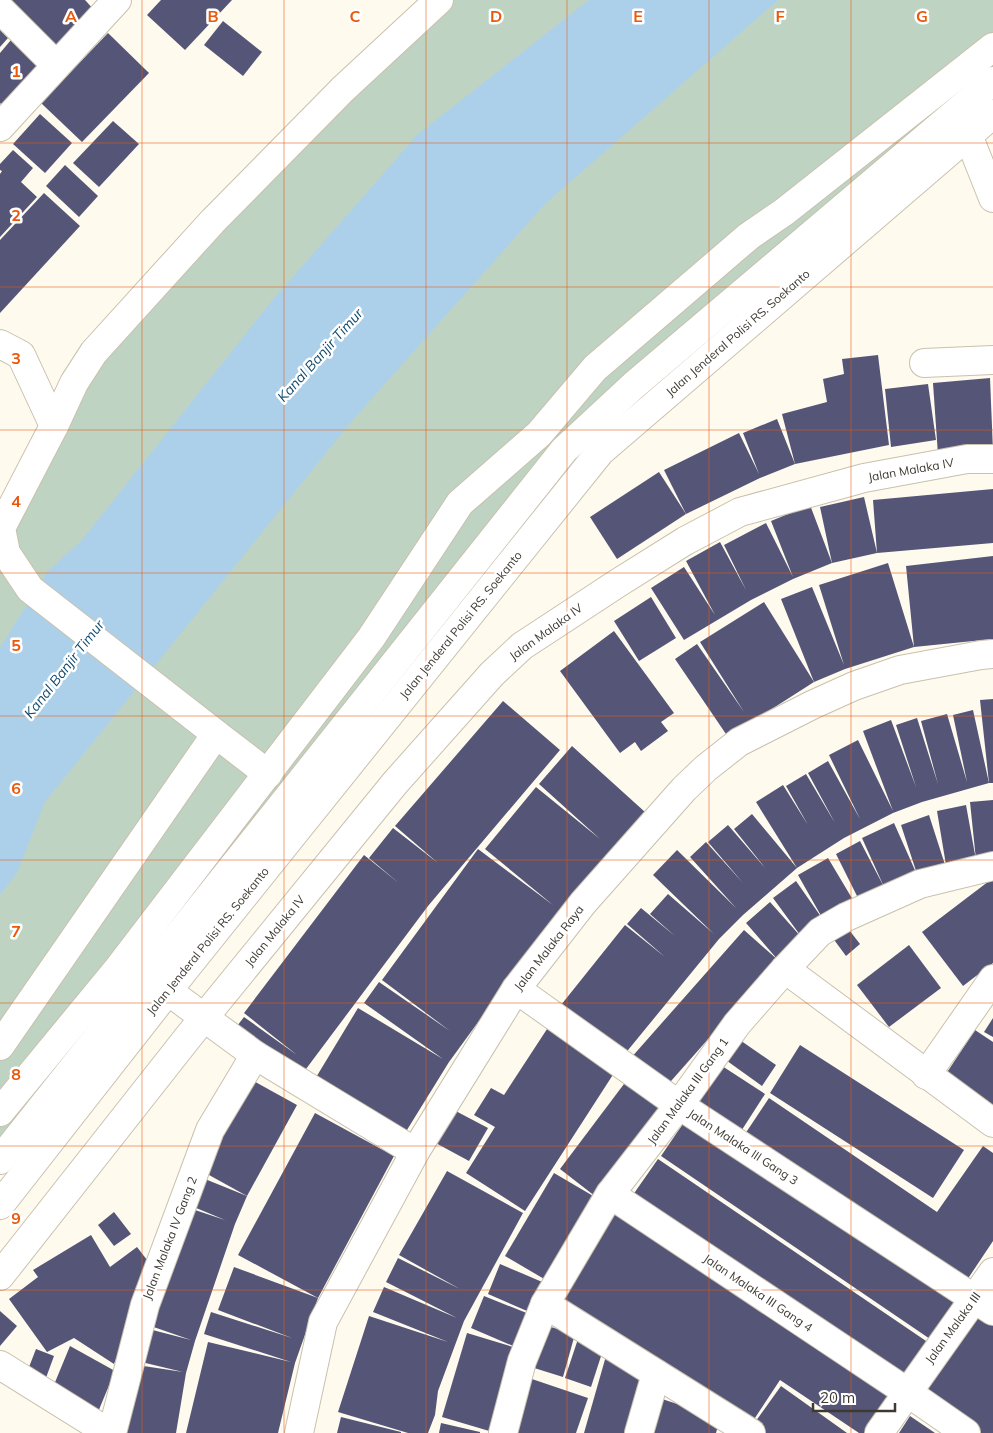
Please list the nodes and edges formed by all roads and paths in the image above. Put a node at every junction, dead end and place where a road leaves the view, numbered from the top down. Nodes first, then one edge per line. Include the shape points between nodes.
1 (117, 0) edge
2 (439, 0) edge
3 (0, 9) edge
4 (993, 47) edge
5 (56, 65) junction
6 (993, 80) edge
7 (993, 114) edge
8 (0, 127) edge
9 (968, 135) junction
10 (993, 198) edge
11 (0, 344) edge
12 (993, 360) edge
13 (924, 363) dead end
14 (54, 426) junction
15 (993, 459) edge
16 (0, 528) edge
17 (993, 654) edge
18 (216, 734) junction
19 (268, 774) junction
20 (993, 866) edge
21 (785, 969) junction
22 (993, 979) edge
23 (516, 989) junction
24 (168, 992) junction
25 (204, 1018) junction
26 (0, 1046) edge
27 (255, 1055) junction
28 (926, 1075) junction
29 (678, 1106) junction
30 (0, 1112) edge
31 (993, 1123) edge
32 (414, 1152) junction
33 (0, 1160) edge
34 (610, 1194) junction
35 (0, 1206) edge
36 (993, 1272) edge
37 (0, 1276) edge
38 (545, 1304) junction
39 (984, 1305) edge
40 (0, 1365) edge
41 (656, 1374) junction
42 (907, 1392) junction
43 (110, 1433) edge
44 (299, 1433) edge
45 (502, 1433) edge
46 (639, 1433) edge
47 (751, 1433) edge
48 (879, 1433) edge
49 (966, 1433) edge

1 - 5 street
2 - 14 street via 343,89 253,180 94,352 74,383
3 - 5 street
4 - 19 street via 749,236 595,368 540,434 460,502 371,638
5 - 8 street
6 - 33 street, Jalan Jenderal Polisi RS. Soekanto via 634,385 564,450
7 - 9 street, Jalan Jenderal Polisi RS. Soekanto
9 - 10 street
9 - 24 street, Jalan Jenderal Polisi RS. Soekanto via 600,452
11 - 14 street via 21,355
12 - 13 street
14 - 16 street
15 - 25 street, Jalan Malaka IV via 967,460 864,478 740,512 618,582 522,646 492,674 395,783
16 - 18 street via 6,553 30,589
17 - 23 street, Jalan Malaka Raya via 900,670 854,686 739,742 684,789 584,903
18 - 19 street
18 - 26 street
19 - 30 street via 118,970
20 - 21 street, Jalan Malaka III Gang 1 via 920,884 846,916 820,932
21 - 28 street
21 - 29 street, Jalan Malaka III Gang 1 via 737,1024
22 - 28 street
23 - 29 street, Jalan Malaka III Gang 3
23 - 32 street, Jalan Malaka Raya
24 - 25 street
24 - 35 street, Jalan Jenderal Polisi RS. Soekanto
25 - 27 street
25 - 37 street, Jalan Malaka IV
27 - 32 street
27 - 43 street, Jalan Malaka IV Gang 2 via 210,1130 145,1305
28 - 31 street
29 - 34 street, Jalan Malaka III Gang 1
29 - 39 street, Jalan Malaka III Gang 3
32 - 44 street, Jalan Malaka Raya via 323,1322
34 - 38 street, Jalan Malaka III Gang 1
34 - 42 street, Jalan Malaka III Gang 4
36 - 39 street, Jalan Malaka III
38 - 41 street
38 - 45 street, Jalan Malaka III Gang 1 via 522,1361
39 - 42 street, Jalan Malaka III
40 - 43 street
41 - 46 street
41 - 47 street
42 - 48 street, Jalan Malaka III
42 - 49 street, Jalan Malaka III Gang 4

